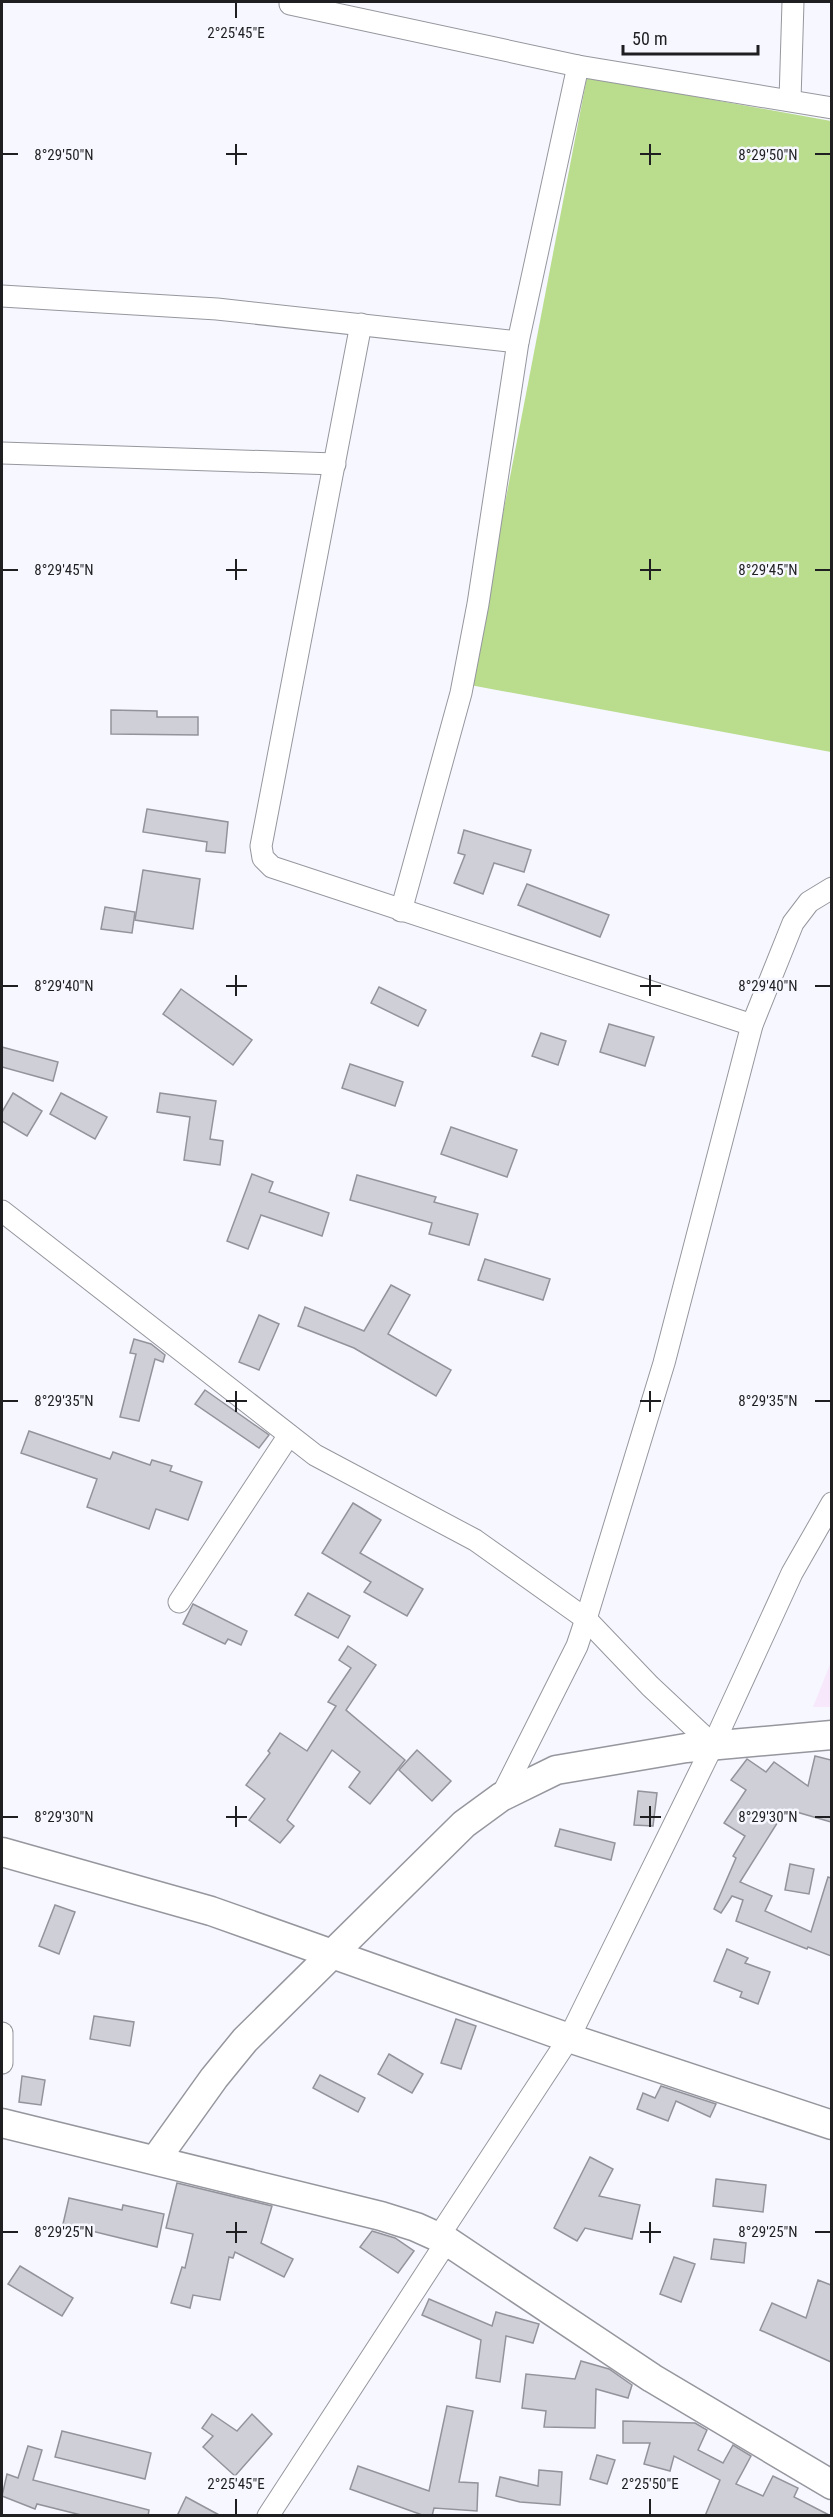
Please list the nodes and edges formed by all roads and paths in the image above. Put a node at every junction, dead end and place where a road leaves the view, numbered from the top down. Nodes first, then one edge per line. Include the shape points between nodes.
1 (793, 2) edge
2 (290, 4) dead end
3 (578, 66) junction
4 (790, 100) junction
5 (831, 108) edge
6 (2, 296) edge
7 (361, 324) junction
8 (518, 342) junction
9 (2, 453) edge
10 (335, 464) junction
11 (831, 888) edge
12 (809, 902) junction
13 (831, 909) edge
14 (401, 911) junction
15 (752, 1025) junction
16 (2, 1211) edge
17 (288, 1435) junction
18 (831, 1503) edge
19 (179, 1602) dead end
20 (586, 1619) junction
21 (831, 1735) edge
22 (713, 1745) junction
23 (501, 1797) junction
24 (2, 1852) edge
25 (329, 1954) junction
26 (2, 2033) edge
27 (569, 2038) junction
28 (2, 2064) edge
29 (2, 2123) edge
30 (831, 2125) edge
31 (156, 2159) junction
32 (443, 2238) junction
33 (831, 2485) edge
34 (268, 2516) edge

1 - 4 street
2 - 3 street
3 - 4 street
3 - 8 street
4 - 5 street
6 - 7 street via 217,309
7 - 8 street
7 - 10 street
8 - 14 street via 461,693
9 - 10 street
10 - 14 street via 261,846 263,858 272,867
11 - 12 street
12 - 13 street
12 - 15 street via 792,923
14 - 15 street
15 - 20 street via 664,1363
16 - 17 street
17 - 19 street
17 - 20 street via 315,1455 475,1540
18 - 22 street via 792,1573
20 - 22 street
20 - 23 street via 578,1646
21 - 22 main road
22 - 23 main road via 556,1770
22 - 27 street
23 - 25 main road via 464,1824
24 - 25 main road via 211,1911
25 - 27 main road
25 - 31 main road via 245,2040
26 - 28 street
27 - 30 main road
27 - 32 street
29 - 31 main road
31 - 32 main road via 381,2216
32 - 33 main road via 652,2378
32 - 34 street

